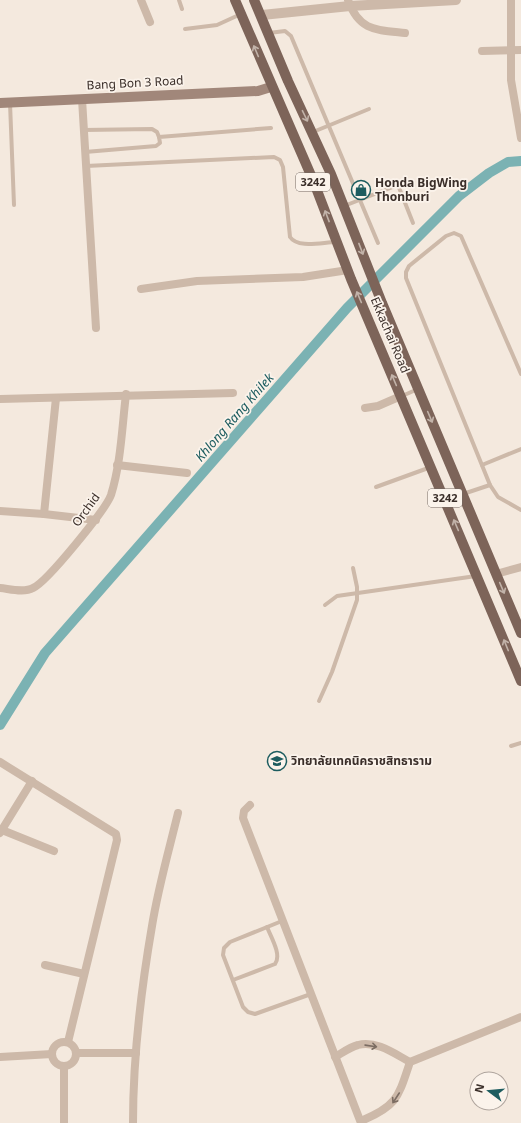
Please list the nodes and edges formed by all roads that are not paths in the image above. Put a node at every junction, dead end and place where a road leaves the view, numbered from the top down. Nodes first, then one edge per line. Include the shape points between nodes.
1 (141, 0) edge
2 (179, 0) edge
3 (234, 0) edge
4 (254, 0) edge
5 (456, 0) edge
6 (511, 0) edge
7 (349, 3) edge
8 (182, 9) dead end
9 (240, 14) junction
10 (262, 15) junction
11 (150, 22) dead end
12 (184, 29) dead end
13 (269, 33) junction
14 (405, 33) dead end
15 (510, 50) junction
16 (521, 50) edge
17 (482, 51) dead end
18 (288, 81) junction
19 (271, 87) junction
20 (82, 99) junction
21 (5, 103) edge
22 (369, 109) dead end
23 (328, 126) junction
24 (270, 128) dead end
25 (84, 130) junction
26 (312, 132) junction
27 (159, 137) junction
28 (521, 138) edge
29 (85, 152) junction
30 (86, 166) junction
31 (359, 200) junction
32 (14, 205) dead end
33 (344, 206) junction
34 (413, 223) dead end
35 (337, 242) junction
36 (378, 243) dead end
37 (350, 274) junction
38 (141, 289) dead end
39 (96, 328) dead end
40 (521, 374) edge
41 (418, 389) junction
42 (233, 393) dead end
43 (126, 394) junction
44 (401, 396) junction
45 (56, 398) junction
46 (0, 399) edge
47 (365, 408) dead end
48 (521, 449) edge
49 (482, 464) junction
50 (116, 466) junction
51 (432, 467) junction
52 (187, 473) dead end
53 (490, 485) junction
54 (376, 487) dead end
55 (463, 494) junction
56 (521, 510) edge
57 (0, 511) edge
58 (44, 514) junction
59 (96, 520) junction
60 (521, 567) edge
61 (352, 568) dead end
62 (496, 574) junction
63 (478, 576) junction
64 (0, 588) edge
65 (357, 594) junction
66 (325, 605) dead end
67 (521, 633) edge
68 (521, 681) edge
69 (319, 701) dead end
70 (521, 743) edge
71 (511, 746) dead end
72 (0, 762) edge
73 (32, 781) junction
74 (250, 805) dead end
75 (178, 813) dead end
76 (1, 832) edge
77 (54, 851) dead end
78 (282, 921) junction
79 (267, 927) junction
80 (45, 965) dead end
81 (84, 974) junction
82 (233, 980) junction
83 (311, 994) junction
84 (521, 1017) edge
85 (68, 1042) junction
86 (136, 1052) junction
87 (77, 1053) junction
88 (52, 1054) junction
89 (0, 1057) edge
90 (335, 1057) junction
91 (410, 1062) junction
92 (64, 1067) junction
93 (361, 1122) edge
94 (64, 1123) edge
95 (133, 1123) edge

1 - 11 street
2 - 8 lane
3 - 9 main road, Ekkachai Road / 3242
4 - 10 main road, Ekkachai Road / 3242
5 - 7 street
6 - 15 street
7 - 10 street
7 - 14 street via 361,22 369,28
9 - 12 lane via 217,25
19 -> 9 main road, Ekkachai Road / 3242
10 - 13 main road, Ekkachai Road / 3242
13 - 18 main road, Ekkachai Road / 3242
13 - 23 lane via 285,31 291,36
15 - 16 street
15 - 17 street
15 - 28 street via 514,100
18 - 19 main road
18 -> 26 main road, Ekkachai Road / 3242
19 - 20 main road, Bang Bon 3 Road via 258,90
35 -> 19 main road, Ekkachai Road / 3242 via 313,180
20 - 21 main road, Bang Bon 3 Road
20 - 25 street
21 - 32 lane
22 - 23 lane
23 - 26 lane
23 - 31 lane
24 - 27 lane
25 - 27 lane via 152,129
25 - 29 street
26 - 33 main road, Ekkachai Road / 3242
27 - 29 lane via 160,143 156,146
29 - 30 street
30 - 35 lane via 274,157 280,160 283,167 290,237 293,242
30 - 39 street
31 - 33 lane
31 - 34 lane via 398,185
31 - 36 lane
33 -> 41 main road, Ekkachai Road / 3242
35 - 37 main road, Ekkachai Road / 3242
37 - 38 street via 198,281
44 -> 37 main road, Ekkachai Road / 3242
40 - 49 lane via 461,236 454,233 446,236 409,266 406,278
41 - 44 lane
41 -> 55 main road, Ekkachai Road / 3242
42 - 43 street
43 - 45 street
43 - 50 street, Orchid
44 - 47 street via 378,406
44 - 51 main road, Ekkachai Road / 3242
45 - 46 street
45 - 58 street
48 - 49 lane
49 - 53 lane
50 - 52 street
50 - 59 street, Orchid via 108,502
51 - 54 lane
63 -> 51 main road, Ekkachai Road / 3242
53 - 55 lane
53 - 56 lane via 498,497
55 - 62 main road, Ekkachai Road / 3242
57 - 58 street
58 - 59 street
59 - 64 street, Orchid via 41,584 27,590
60 - 62 street
61 - 65 lane
62 -> 67 main road, Ekkachai Road / 3242
63 - 65 lane
68 -> 63 main road, Ekkachai Road / 3242
65 - 66 lane via 337,596
65 - 69 lane via 332,672
70 - 71 lane
72 - 73 street
73 - 76 street
73 - 81 street via 116,834 117,840
74 - 78 street via 244,811 243,818
75 - 86 street via 152,925
76 - 77 street
78 - 79 lane
78 - 83 street
79 - 82 lane via 230,942 224,948 223,954
79 - 82 lane via 278,961
80 - 81 street
81 - 85 street
82 - 83 lane via 243,1007 255,1014
83 - 90 street
84 - 91 street
85 - 87 street via 74,1045
85 - 88 street via 56,1045
86 - 87 street
86 - 95 street
87 - 92 street via 73,1063
88 - 89 street
88 - 92 street via 55,1062
90 -> 91 street via 358,1045 370,1044
90 - 93 street
91 -> 93 street via 400,1092 392,1104 381,1113
92 - 94 street

